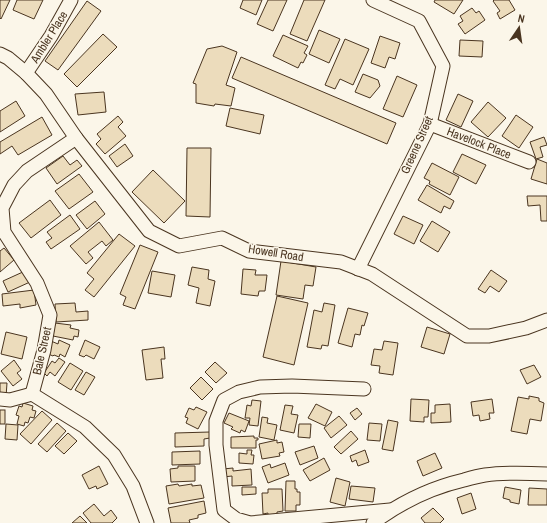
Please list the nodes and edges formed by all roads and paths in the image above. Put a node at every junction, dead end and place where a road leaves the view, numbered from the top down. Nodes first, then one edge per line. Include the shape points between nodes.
1 (71, 0) edge
2 (373, 0) edge
3 (0, 54) edge
4 (26, 74) junction
5 (430, 124) junction
6 (76, 138) junction
7 (529, 162) dead end
8 (358, 269) junction
9 (547, 320) edge
10 (364, 389) dead end
11 (32, 394) junction
12 (0, 399) edge
13 (547, 474) edge
14 (390, 510) junction
15 (147, 523) edge
16 (373, 523) edge

1 - 4 street, Ambler Place
2 - 5 street, Greene Street via 419,21 443,66
3 - 4 street, Howell Road
4 - 6 street, Howell Road via 46,94
5 - 7 street, Havelock Place
5 - 8 street, Greene Street
6 - 8 street, Howell Road via 149,231 179,246 222,238 249,251 341,262
6 - 11 street, Bale Street via 27,171 14,184 2,208 4,232 38,282 50,315
8 - 9 street, Howell Road via 372,274 467,336 489,336 526,328
10 - 14 street via 260,387 239,392 224,400 216,421 216,445 224,510 236,520 250,523
11 - 12 street via 10,400
11 - 15 street via 86,427 114,455 134,486
13 - 14 street via 485,475 446,484 419,494
14 - 16 street

